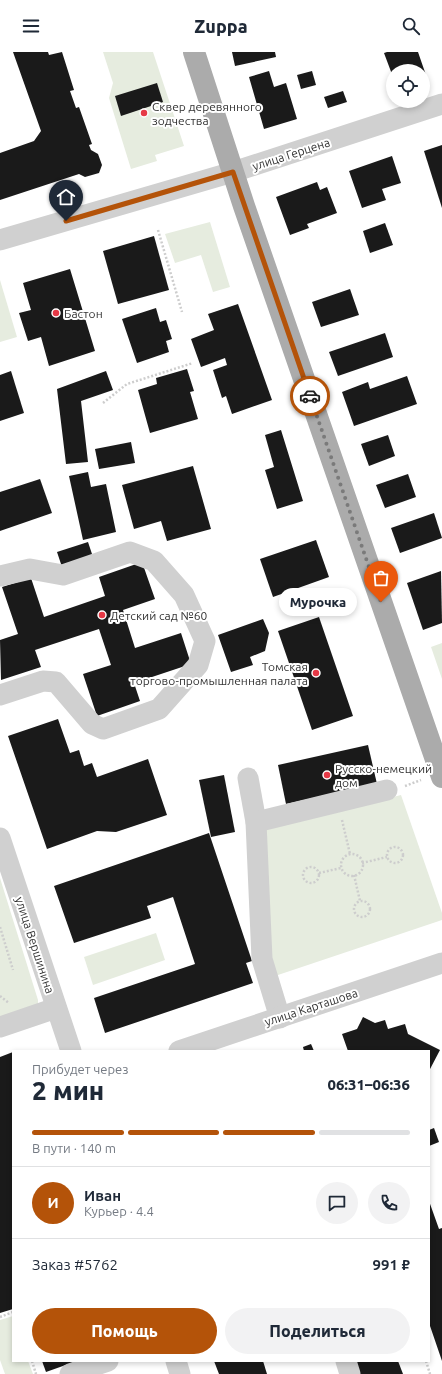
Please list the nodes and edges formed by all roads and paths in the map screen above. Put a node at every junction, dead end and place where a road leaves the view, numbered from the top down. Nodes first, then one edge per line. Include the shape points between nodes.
1 (194, 52) edge
2 (442, 104) edge
3 (233, 172) junction
4 (158, 230) dead end
5 (0, 240) edge
6 (182, 312) dead end
7 (194, 363) dead end
8 (103, 403) dead end
9 (0, 576) edge
10 (0, 695) edge
11 (442, 777) edge
12 (248, 778) dead end
13 (387, 790) dead end
14 (338, 802) junction
15 (256, 822) junction
16 (0, 838) edge
17 (350, 854) junction
18 (387, 857) junction
19 (362, 863) junction
20 (341, 868) junction
21 (319, 873) junction
22 (354, 875) junction
23 (360, 901) junction
24 (0, 927) edge
25 (442, 964) edge
26 (14, 970) dead end
27 (0, 996) edge
28 (13, 1006) dead end
29 (56, 1008) junction
30 (280, 1018) junction
31 (0, 1026) edge
32 (71, 1050) edge
33 (182, 1050) edge
34 (12, 1312) edge
35 (0, 1317) edge
36 (32, 1362) edge
37 (105, 1362) edge
38 (176, 1362) edge
39 (346, 1362) edge
40 (426, 1362) edge
41 (36, 1374) edge
42 (70, 1374) edge
43 (180, 1374) edge
44 (350, 1374) edge
45 (430, 1374) edge

1 - 3 main road
2 - 3 street, улица Герцена
3 - 5 street, улица Герцена
3 - 11 main road
4 - 6 path
7 - 8 path via 127,384
9 - 10 street via 30,569 64,575 130,552 154,561 184,595 205,641 198,665 158,709 103,729 92,724 56,682 43,681
12 - 15 street
13 - 14 street
14 - 15 street
14 - 17 path
15 - 30 street via 262,959
16 - 29 street, улица Вершинина
17 - 19 path via 359,857
17 - 20 path via 341,861
18 - 18 path via 392,863 397,863 401,860 402,854 399,849 392,848
18 - 19 path
19 - 22 path via 362,869
20 - 21 path
20 - 22 path via 346,874
21 - 21 path via 317,880 313,882 306,881 303,876 306,869 311,867 316,868
22 - 23 path
23 - 23 path via 354,906 354,912 364,916 368,913 369,906
24 - 26 path
25 - 30 street, улица Карташова
27 - 28 path
29 - 31 street
29 - 32 street, улица Вершинина
30 - 33 street, улица Карташова
34 - 35 path
36 - 41 path
37 - 42 street
38 - 43 street
39 - 44 street
40 - 45 path

